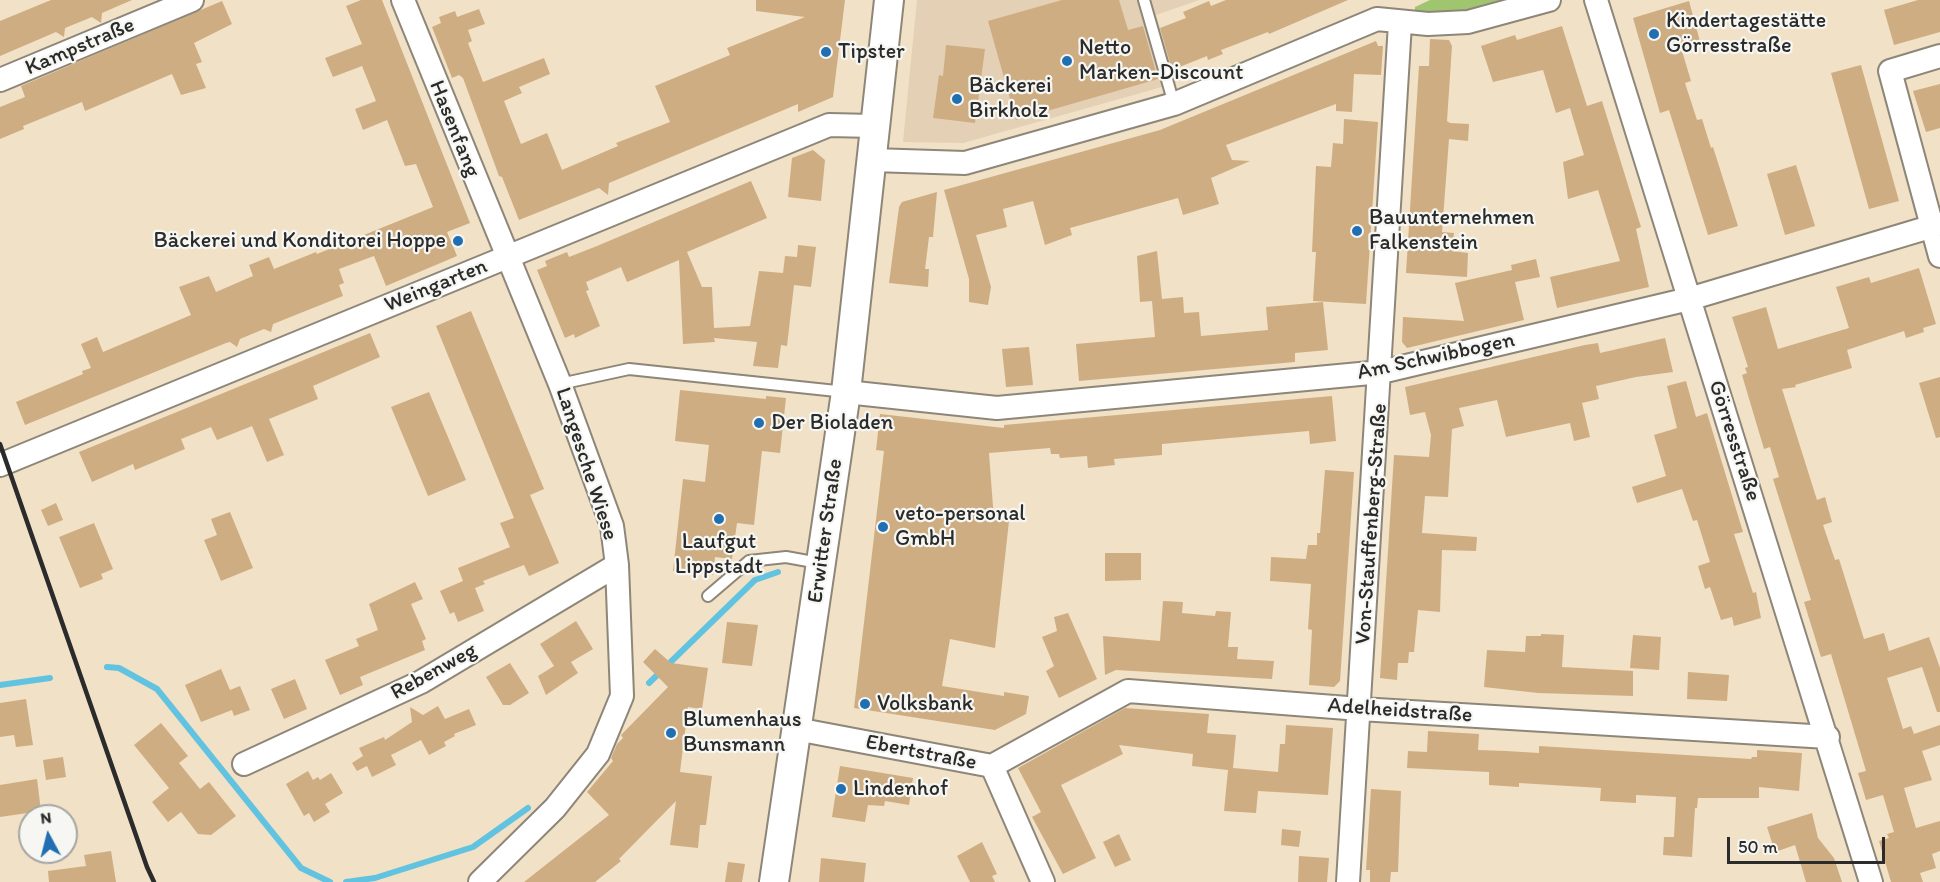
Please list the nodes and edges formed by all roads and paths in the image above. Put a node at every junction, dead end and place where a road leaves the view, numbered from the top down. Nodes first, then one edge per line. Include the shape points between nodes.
1 (192, 0) edge
2 (403, 0) edge
3 (889, 0) edge
4 (1144, 0) edge
5 (1549, 0) edge
6 (1596, 0) edge
7 (1400, 23) junction
8 (1940, 56) edge
9 (0, 80) edge
10 (1174, 104) junction
11 (874, 126) junction
12 (872, 160) junction
13 (1936, 225) edge
14 (1940, 256) edge
15 (506, 258) junction
16 (1689, 299) junction
17 (1381, 372) junction
18 (560, 384) junction
19 (846, 392) junction
20 (0, 465) edge
21 (821, 563) junction
22 (617, 565) junction
23 (708, 596) dead end
24 (1360, 709) junction
25 (796, 729) junction
26 (1828, 737) junction
27 (244, 764) dead end
28 (992, 766) junction
29 (480, 882) edge
30 (774, 882) edge
31 (1043, 882) edge
32 (1348, 882) edge
33 (1871, 882) edge

1 - 9 street, Kampstraße
2 - 15 street, Hasenfang
3 - 11 street, Erwitter Straße
4 - 10 lane
5 - 7 street via 1468,22
6 - 16 street, Görresstraße
7 - 10 street via 1377,19
7 - 17 street, Von-Stauffenberg-Straße
8 - 13 street via 1890,71
10 - 12 street via 965,163
11 - 12 street, Erwitter Straße
11 - 15 street, Weingarten via 829,125
12 - 19 street, Erwitter Straße
13 - 14 street
13 - 16 street, Am Schwibbogen
15 - 18 street, Langesche Wiese
15 - 20 street, Weingarten
16 - 17 street, Am Schwibbogen
16 - 26 street, Görresstraße
17 - 19 street, Am Schwibbogen via 997,408
17 - 24 street, Von-Stauffenberg-Straße
18 - 19 lane via 629,369
18 - 22 street, Langesche Wiese via 612,526
19 - 21 street, Erwitter Straße
21 - 23 lane via 786,557 749,561
21 - 25 street, Erwitter Straße
22 - 27 street, Rebenweg via 421,682
22 - 29 street, Langesche Wiese via 622,696 598,754 555,808
24 - 26 street, Adelheidstraße
24 - 28 street, Adelheidstraße via 1128,691
24 - 32 street, Von-Stauffenberg-Straße
25 - 28 street, Ebertstraße
25 - 30 street, Erwitter Straße
26 - 33 street, Görresstraße
28 - 31 street, Ebertstraße

